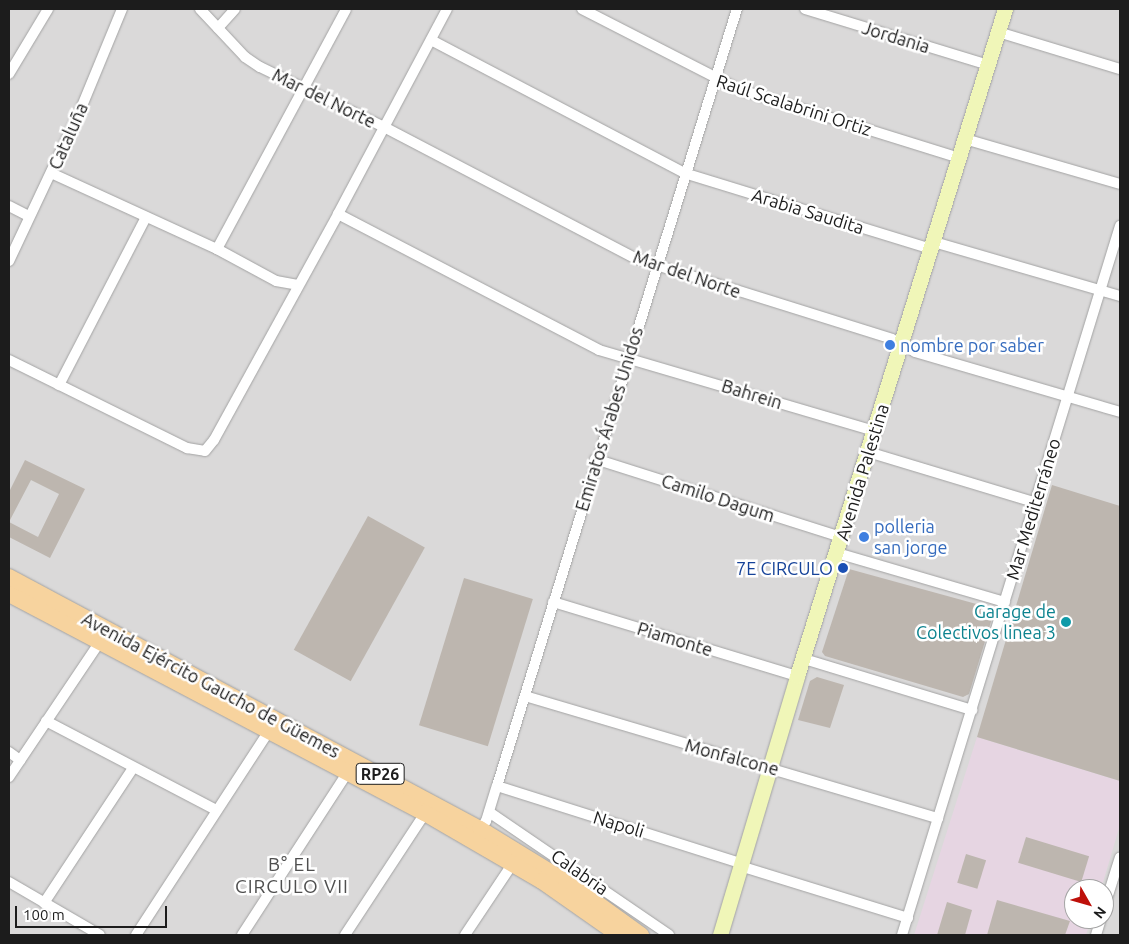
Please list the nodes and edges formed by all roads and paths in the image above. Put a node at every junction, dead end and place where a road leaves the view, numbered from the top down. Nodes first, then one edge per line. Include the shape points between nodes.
1 (47, 9) edge
2 (122, 9) edge
3 (200, 9) edge
4 (235, 9) edge
5 (346, 9) edge
6 (447, 9) edge
7 (582, 9) edge
8 (737, 9) edge
9 (804, 9) edge
10 (1005, 9) edge
11 (218, 28) junction
12 (998, 32) junction
13 (430, 40) junction
14 (988, 66) junction
15 (1120, 69) edge
16 (9, 74) edge
17 (715, 79) junction
18 (305, 88) junction
19 (384, 127) junction
20 (965, 139) junction
21 (960, 158) junction
22 (51, 173) junction
23 (684, 173) junction
24 (1120, 184) edge
25 (9, 206) edge
26 (338, 214) junction
27 (29, 216) junction
28 (146, 217) junction
29 (1120, 226) edge
30 (933, 246) junction
31 (216, 249) junction
32 (9, 260) edge
33 (656, 267) junction
34 (298, 286) junction
35 (1101, 290) junction
36 (1120, 296) edge
37 (902, 344) junction
38 (629, 357) junction
39 (9, 360) edge
40 (59, 385) junction
41 (1067, 396) junction
42 (1120, 412) edge
43 (874, 431) junction
44 (868, 452) junction
45 (595, 459) junction
46 (1034, 502) junction
47 (842, 537) junction
48 (837, 553) junction
49 (9, 578) edge
50 (9, 594) edge
51 (553, 602) junction
52 (1005, 602) junction
53 (104, 637) junction
54 (804, 659) junction
55 (797, 676) junction
56 (525, 696) junction
57 (972, 710) junction
58 (46, 721) junction
59 (269, 730) junction
60 (9, 752) edge
61 (20, 760) junction
62 (133, 768) junction
63 (769, 770) junction
64 (348, 772) junction
65 (9, 777) edge
66 (497, 786) junction
67 (216, 810) junction
68 (489, 812) junction
69 (425, 813) junction
70 (938, 818) junction
71 (480, 829) junction
72 (1120, 857) edge
73 (513, 863) junction
74 (740, 865) junction
75 (1113, 879) edge
76 (9, 882) edge
77 (44, 903) junction
78 (908, 918) junction
79 (100, 935) edge
80 (136, 935) edge
81 (242, 935) edge
82 (345, 935) edge
83 (465, 935) edge
84 (619, 935) edge
85 (641, 935) edge
86 (669, 935) edge
87 (720, 935) edge
88 (902, 935) edge

1 - 16 street
2 - 22 street, Cataluña
3 - 11 street, Mar del Norte
4 - 11 street
5 - 18 street
6 - 13 street
7 - 17 street, Raúl Scalabrini Ortiz
8 - 17 street, Emiratos Árabes Unidos
9 - 14 street, Jordania
10 - 12 street, Avenida Palestina
11 - 18 street, Mar del Norte via 252,62
12 - 14 street, Avenida Palestina
12 - 15 street
13 - 19 street
13 - 23 street, Arabia Saudita
14 - 20 street, Avenida Palestina
17 - 21 street, Raúl Scalabrini Ortiz
17 - 23 street, Emiratos Árabes Unidos
18 - 19 street, Mar del Norte
18 - 31 street
19 - 26 street
19 - 33 street, Mar del Norte
20 - 21 street, Avenida Palestina
20 - 24 street
21 - 30 street, Avenida Palestina
22 - 27 street, Cataluña
22 - 28 street
23 - 30 street, Arabia Saudita
23 - 33 street, Emiratos Árabes Unidos
25 - 27 street
26 - 34 street
26 - 38 street, Bahrein via 584,343
27 - 32 street, Cataluña
28 - 31 street
28 - 40 street
29 - 35 street, Mar Mediterráneo
30 - 35 street, Arabia Saudita
30 - 37 street, Avenida Palestina
31 - 34 street via 276,281
33 - 37 street, Mar del Norte
33 - 38 street, Emiratos Árabes Unidos
34 - 40 street via 205,451 187,448
35 - 36 street, Arabia Saudita
35 - 41 street, Mar Mediterráneo
37 - 41 street, Mar del Norte via 915,352
37 - 43 street, Avenida Palestina
38 - 43 street, Bahrein
38 - 45 street, Emiratos Árabes Unidos
39 - 40 street
41 - 42 street, Mar del Norte
41 - 46 street, Mar Mediterráneo
43 - 44 street, Avenida Palestina
44 - 46 street
44 - 47 street, Avenida Palestina
45 - 47 street, Camilo Dagum
45 - 51 street, Emiratos Árabes Unidos
46 - 52 street, Mar Mediterráneo
47 - 48 street, Avenida Palestina
48 - 52 street
48 - 54 street, Avenida Palestina
49 - 53 main road, Avenida Ejército Gaucho de Güemes / RP26
50 - 53 main road, Avenida Ejército Gaucho de Güemes / RP26
51 - 55 street, Piamonte
51 - 56 street, Emiratos Árabes Unidos
52 - 57 street, Mar Mediterráneo
53 - 58 street
53 - 59 main road, Avenida Ejército Gaucho de Güemes / RP26
53 - 71 main road, Avenida Ejército Gaucho de Güemes / RP26
54 - 55 street, Avenida Palestina
54 - 57 street
55 - 63 street, Avenida Palestina
56 - 63 street, Monfalcone
56 - 66 street, Emiratos Árabes Unidos
57 - 70 street, Mar Mediterráneo
58 - 61 street
58 - 62 street
59 - 64 main road, Avenida Ejército Gaucho de Güemes / RP26
59 - 67 street
60 - 61 street
61 - 65 street
62 - 67 street
62 - 77 street
63 - 70 street, Monfalcone
63 - 74 street, Avenida Palestina
64 - 69 main road, Avenida Ejército Gaucho de Güemes / RP26
64 - 81 street
66 - 68 street, Emiratos Árabes Unidos
66 - 74 street, Napoli
67 - 80 street
68 - 71 street, Emiratos Árabes Unidos
68 - 86 street, Calabria
69 - 73 main road, Avenida Ejército Gaucho de Güemes / RP26
69 - 82 street
70 - 78 street, Mar Mediterráneo
71 - 85 main road, Avenida Ejército Gaucho de Güemes / RP26 via 566,882
72 - 75 street
73 - 83 street
73 - 84 main road, Avenida Ejército Gaucho de Güemes / RP26
74 - 78 street, Napoli
74 - 87 street, Avenida Palestina
76 - 77 street
77 - 79 street
78 - 88 street, Mar Mediterráneo

